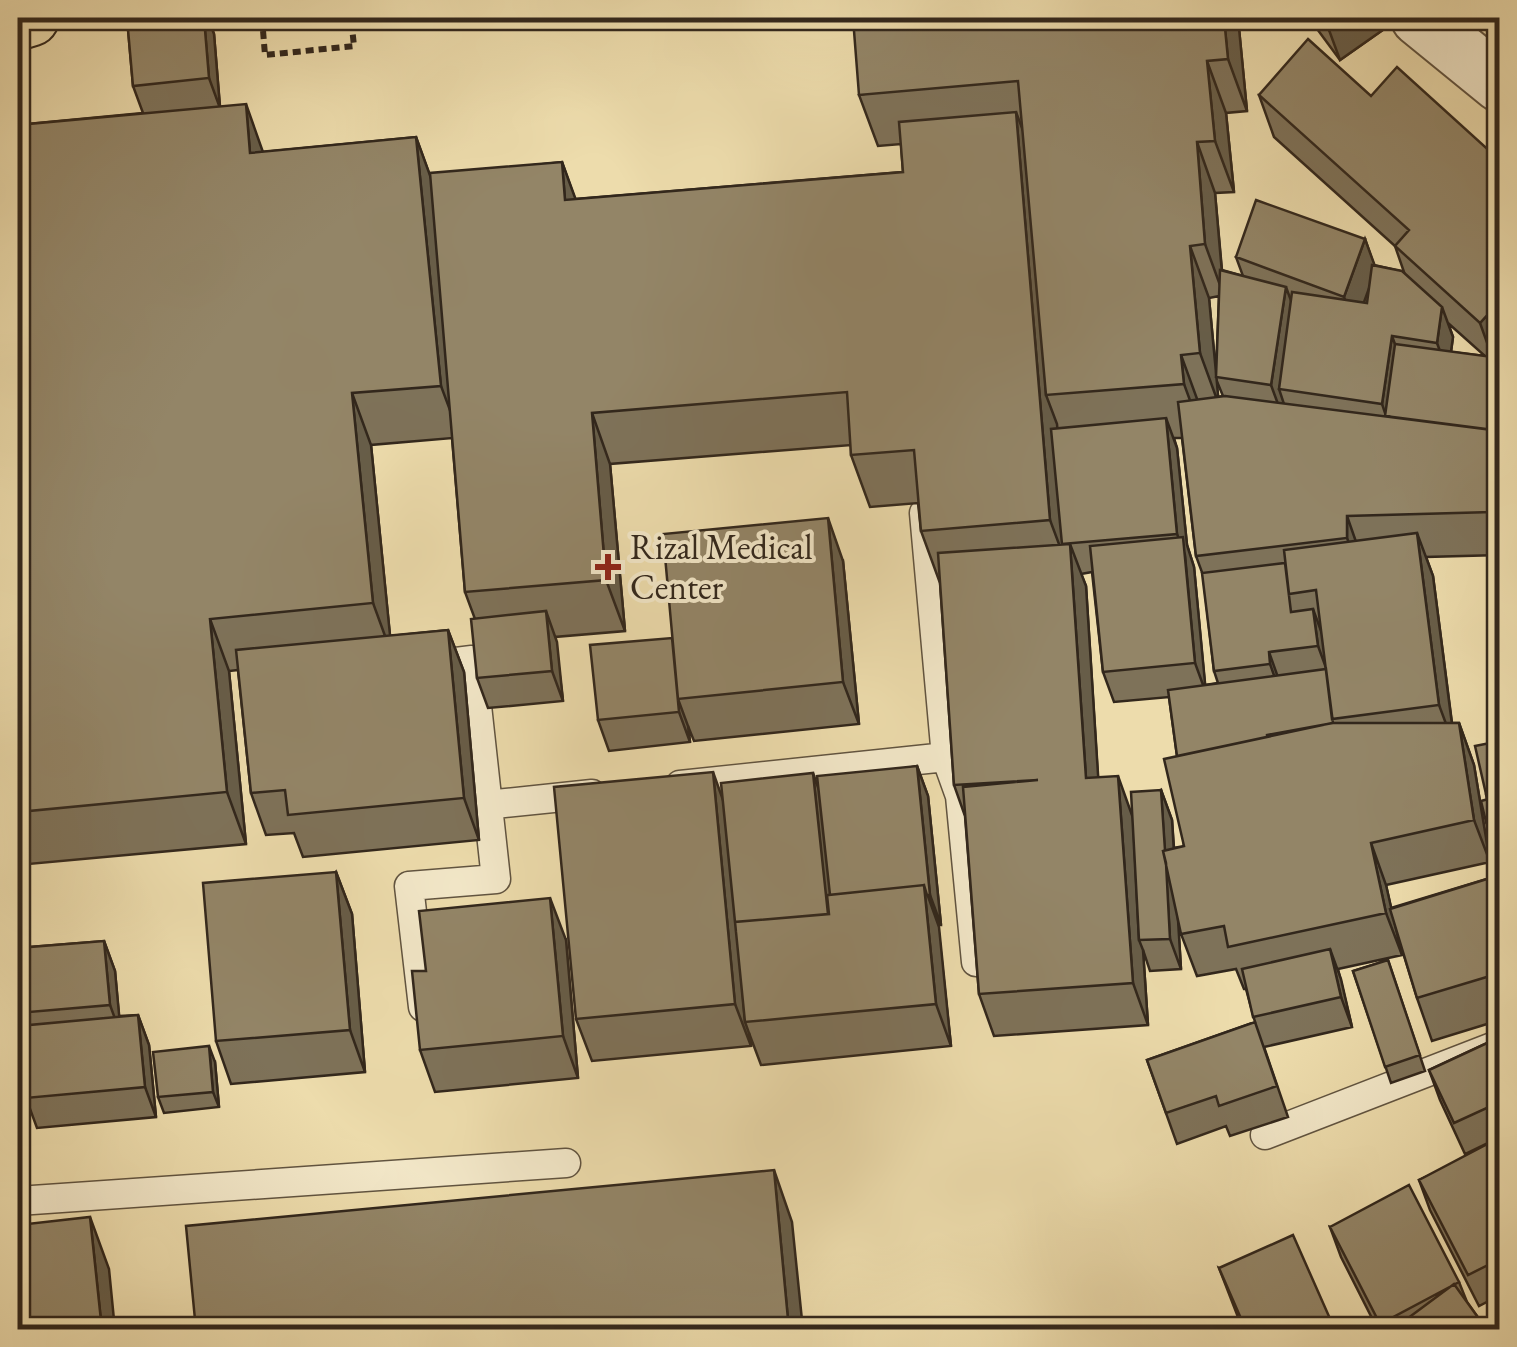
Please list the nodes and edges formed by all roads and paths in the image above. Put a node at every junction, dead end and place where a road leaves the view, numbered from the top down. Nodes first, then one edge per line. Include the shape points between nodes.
1 (31, 18) edge
2 (262, 18) edge
3 (351, 18) edge
4 (1419, 18) edge
5 (18, 22) edge
6 (1500, 84) edge
7 (924, 506) edge
8 (402, 669) edge
9 (946, 757) junction
10 (658, 787) edge
11 (620, 791) edge
12 (486, 805) junction
13 (976, 962) edge
14 (426, 1034) edge
15 (1500, 1044) edge
16 (1265, 1135) dead end
17 (566, 1163) dead end
18 (18, 1201) edge

1 - 5 main road
2 - 3 path via 264,54 354,46
4 - 6 street
7 - 9 lane
8 - 12 lane via 472,660
9 - 10 lane
9 - 13 lane via 960,796
11 - 12 lane
12 - 14 lane via 496,880 409,886
15 - 16 lane
17 - 18 lane

